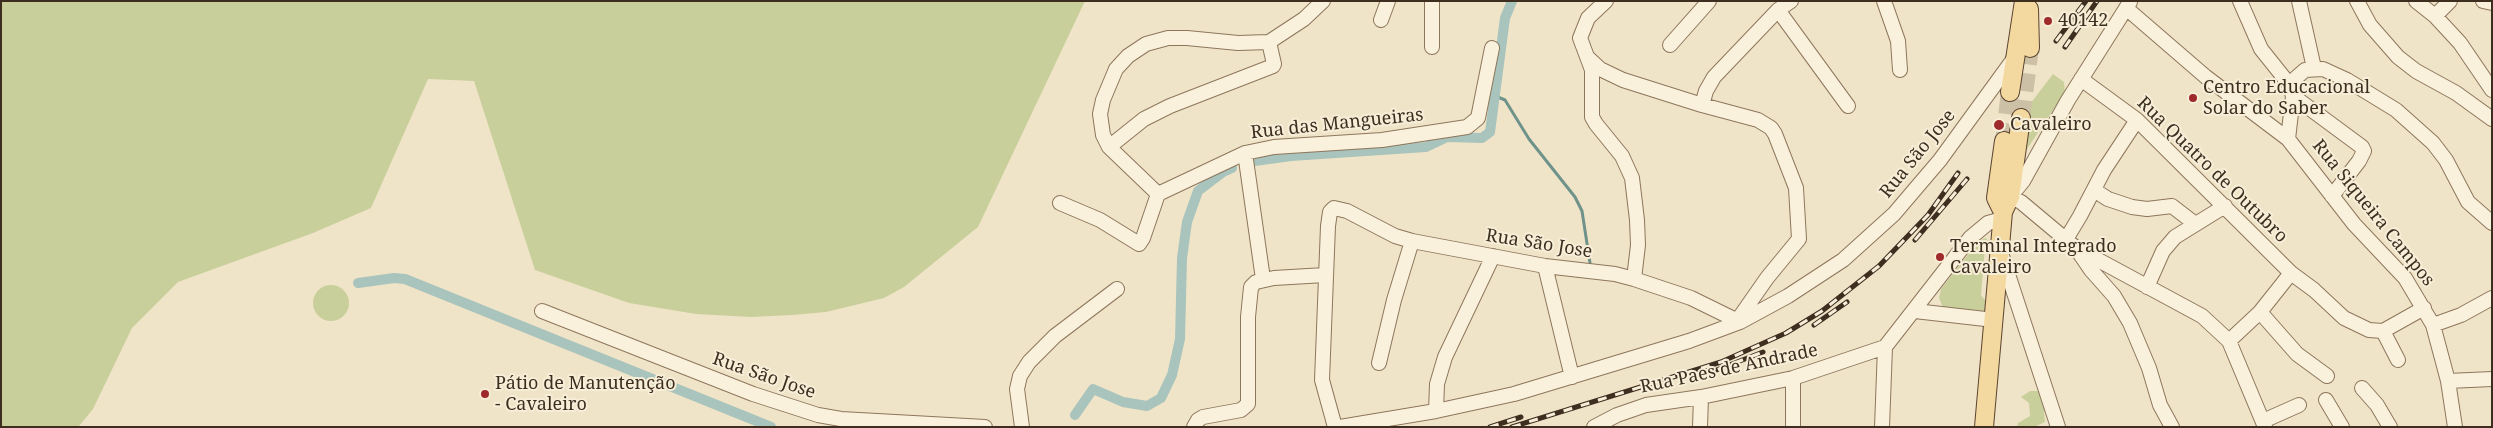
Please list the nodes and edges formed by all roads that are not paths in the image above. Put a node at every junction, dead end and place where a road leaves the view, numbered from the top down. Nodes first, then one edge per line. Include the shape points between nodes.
1 (1323, 1) edge
2 (1388, 1) edge
3 (1432, 1) edge
4 (1606, 1) edge
5 (1709, 1) edge
6 (1791, 1) edge
7 (1884, 1) edge
8 (2025, 1) edge
9 (2240, 1) edge
10 (2299, 1) edge
11 (2357, 1) edge
12 (2416, 1) edge
13 (2450, 1) edge
14 (2483, 1) edge
15 (2492, 3) edge
16 (2129, 5) edge
17 (1778, 10) junction
18 (2435, 16) junction
19 (1380, 20) dead end
20 (1269, 42) junction
21 (1670, 45) dead end
22 (1432, 46) dead end
23 (2026, 47) junction
24 (1492, 48) dead end
25 (1585, 54) junction
26 (2314, 68) junction
27 (1900, 70) dead end
28 (2081, 79) junction
29 (2291, 90) junction
30 (2492, 90) edge
31 (2010, 92) tunnel mouth
32 (1702, 105) junction
33 (1848, 106) dead end
34 (2021, 118) tunnel mouth
35 (2492, 119) edge
36 (2137, 120) junction
37 (2288, 139) junction
38 (2004, 141) tunnel mouth
39 (1109, 147) junction
40 (1244, 153) junction
41 (2094, 190) junction
42 (1158, 194) junction
43 (2332, 196) junction
44 (1060, 203) dead end
45 (2003, 206) junction
46 (2225, 206) junction
47 (2194, 223) junction
48 (2492, 223) edge
49 (1412, 241) junction
50 (2071, 244) junction
51 (1999, 247) junction
52 (1493, 256) junction
53 (1545, 266) junction
54 (2291, 273) junction
55 (1325, 275) junction
56 (1263, 279) junction
57 (1634, 279) junction
58 (2148, 287) junction
59 (1117, 289) dead end
60 (2492, 298) edge
61 (2424, 308) junction
62 (542, 311) dead end
63 (1915, 311) junction
64 (2260, 312) junction
65 (1994, 320) junction
66 (1739, 322) junction
67 (2434, 325) junction
68 (2383, 331) junction
69 (2228, 341) junction
70 (1885, 347) junction
71 (2398, 360) dead end
72 (1379, 363) dead end
73 (1572, 376) junction
74 (2328, 376) dead end
75 (1793, 378) junction
76 (2492, 379) edge
77 (2448, 381) junction
78 (2362, 388) dead end
79 (1701, 397) junction
80 (2326, 400) dead end
81 (2299, 405) dead end
82 (1436, 411) junction
83 (2264, 424) edge
84 (985, 427) edge
85 (1022, 427) edge
86 (1194, 427) edge
87 (1335, 427) edge
88 (1340, 427) edge
89 (1594, 427) edge
90 (1700, 427) edge
91 (1793, 427) edge
92 (1882, 427) edge
93 (1984, 427) edge
94 (2058, 427) edge
95 (2172, 427) edge
96 (2342, 427) edge
97 (2390, 427) edge
98 (2455, 427) edge

1 - 20 street via 1304,19
2 - 19 street
3 - 22 street
4 - 25 street via 1588,18 1581,31
5 - 21 street
6 - 17 street
7 - 27 street via 1898,40
8 - 23 main road
9 - 29 street via 2261,48
10 - 26 street
11 - 35 street via 2370,25 2398,57
12 - 18 street
13 - 18 street
14 - 15 street
16 - 28 street
16 - 37 street, Rua Siqueira Campos via 2206,77
17 - 32 street via 1714,77
17 - 33 street
18 - 30 street via 2460,43
20 - 39 street via 1273,66 1170,106 1144,119
20 - 39 street via 1168,38 1146,44 1128,56 1109,82 1100,114 1103,135
23 - 31 main road
23 - 66 street, Rua São Jose via 1940,160 1888,220 1814,281
24 - 40 street, Rua das Mangueiras via 1478,118 1467,127 1382,140 1274,147
25 - 32 street via 1600,69 1623,80
25 - 57 street via 1593,82 1592,117 1622,156 1632,178 1638,245
26 - 29 street via 2305,70
26 - 48 street via 2347,80 2416,125 2446,160 2468,202
28 - 36 street, Rua Quatro de Outubro
28 - 45 street via 2028,173
29 - 37 street
29 - 43 street via 2364,151
32 - 66 street via 1758,120 1771,128 1796,188 1799,239 1767,278
34 - 45 main road
36 - 41 street
36 - 46 street, Rua Quatro de Outubro
37 - 43 street, Rua Siqueira Campos
38 - 45 main road
39 - 42 street
40 - 42 street, Rua das Mangueiras
40 - 56 street
41 - 47 street via 2132,207 2172,206
41 - 50 street
42 - 44 street via 1144,238 1139,244 1100,220
43 - 61 street, Rua Siqueira Campos via 2405,278
45 - 50 street via 2021,202
45 - 51 main road
45 - 63 street via 1970,238
46 - 47 street
46 - 54 street, Rua Quatro de Outubro
47 - 58 street via 2162,251
49 - 52 street, Rua São Jose
49 - 55 street, Rua São Jose via 1386,232 1347,210 1332,209
49 - 72 street
50 - 58 street
50 - 95 street via 2127,316 2149,368 2160,405
51 - 65 main road
51 - 94 street
52 - 53 street, Rua São Jose
52 - 82 street via 1445,357 1437,384
53 - 57 street, Rua São Jose
53 - 73 street
54 - 64 street
54 - 68 street, Rua Quatro de Outubro via 2344,318 2369,330
55 - 56 street
55 - 87 street via 1322,380
56 - 86 street via 1252,287 1250,296 1248,404 1241,410 1204,416
57 - 66 street, Rua São Jose via 1691,298
58 - 69 street via 2202,316
59 - 85 street via 1055,336 1029,362 1016,389
60 - 67 street via 2462,315
61 - 67 street, Rua Siqueira Campos
61 - 68 street
62 - 84 street, Rua São Jose via 753,394 818,415
63 - 65 street
63 - 70 street
64 - 69 street
64 - 74 street via 2297,354
65 - 93 main road
66 - 73 street, Rua São Jose
67 - 77 street, Rua Siqueira Campos
68 - 71 street
69 - 83 street
70 - 75 street, Rua Paes de Andrade
70 - 92 street
73 - 82 street, Rua São Jose via 1514,394
75 - 79 street, Rua Paes de Andrade
75 - 91 street
76 - 77 street
77 - 98 street, Rua Siqueira Campos
78 - 97 street
79 - 89 street, Rua Paes de Andrade via 1646,405
79 - 90 street
80 - 96 street
81 - 83 street
82 - 88 street, Rua São Jose

